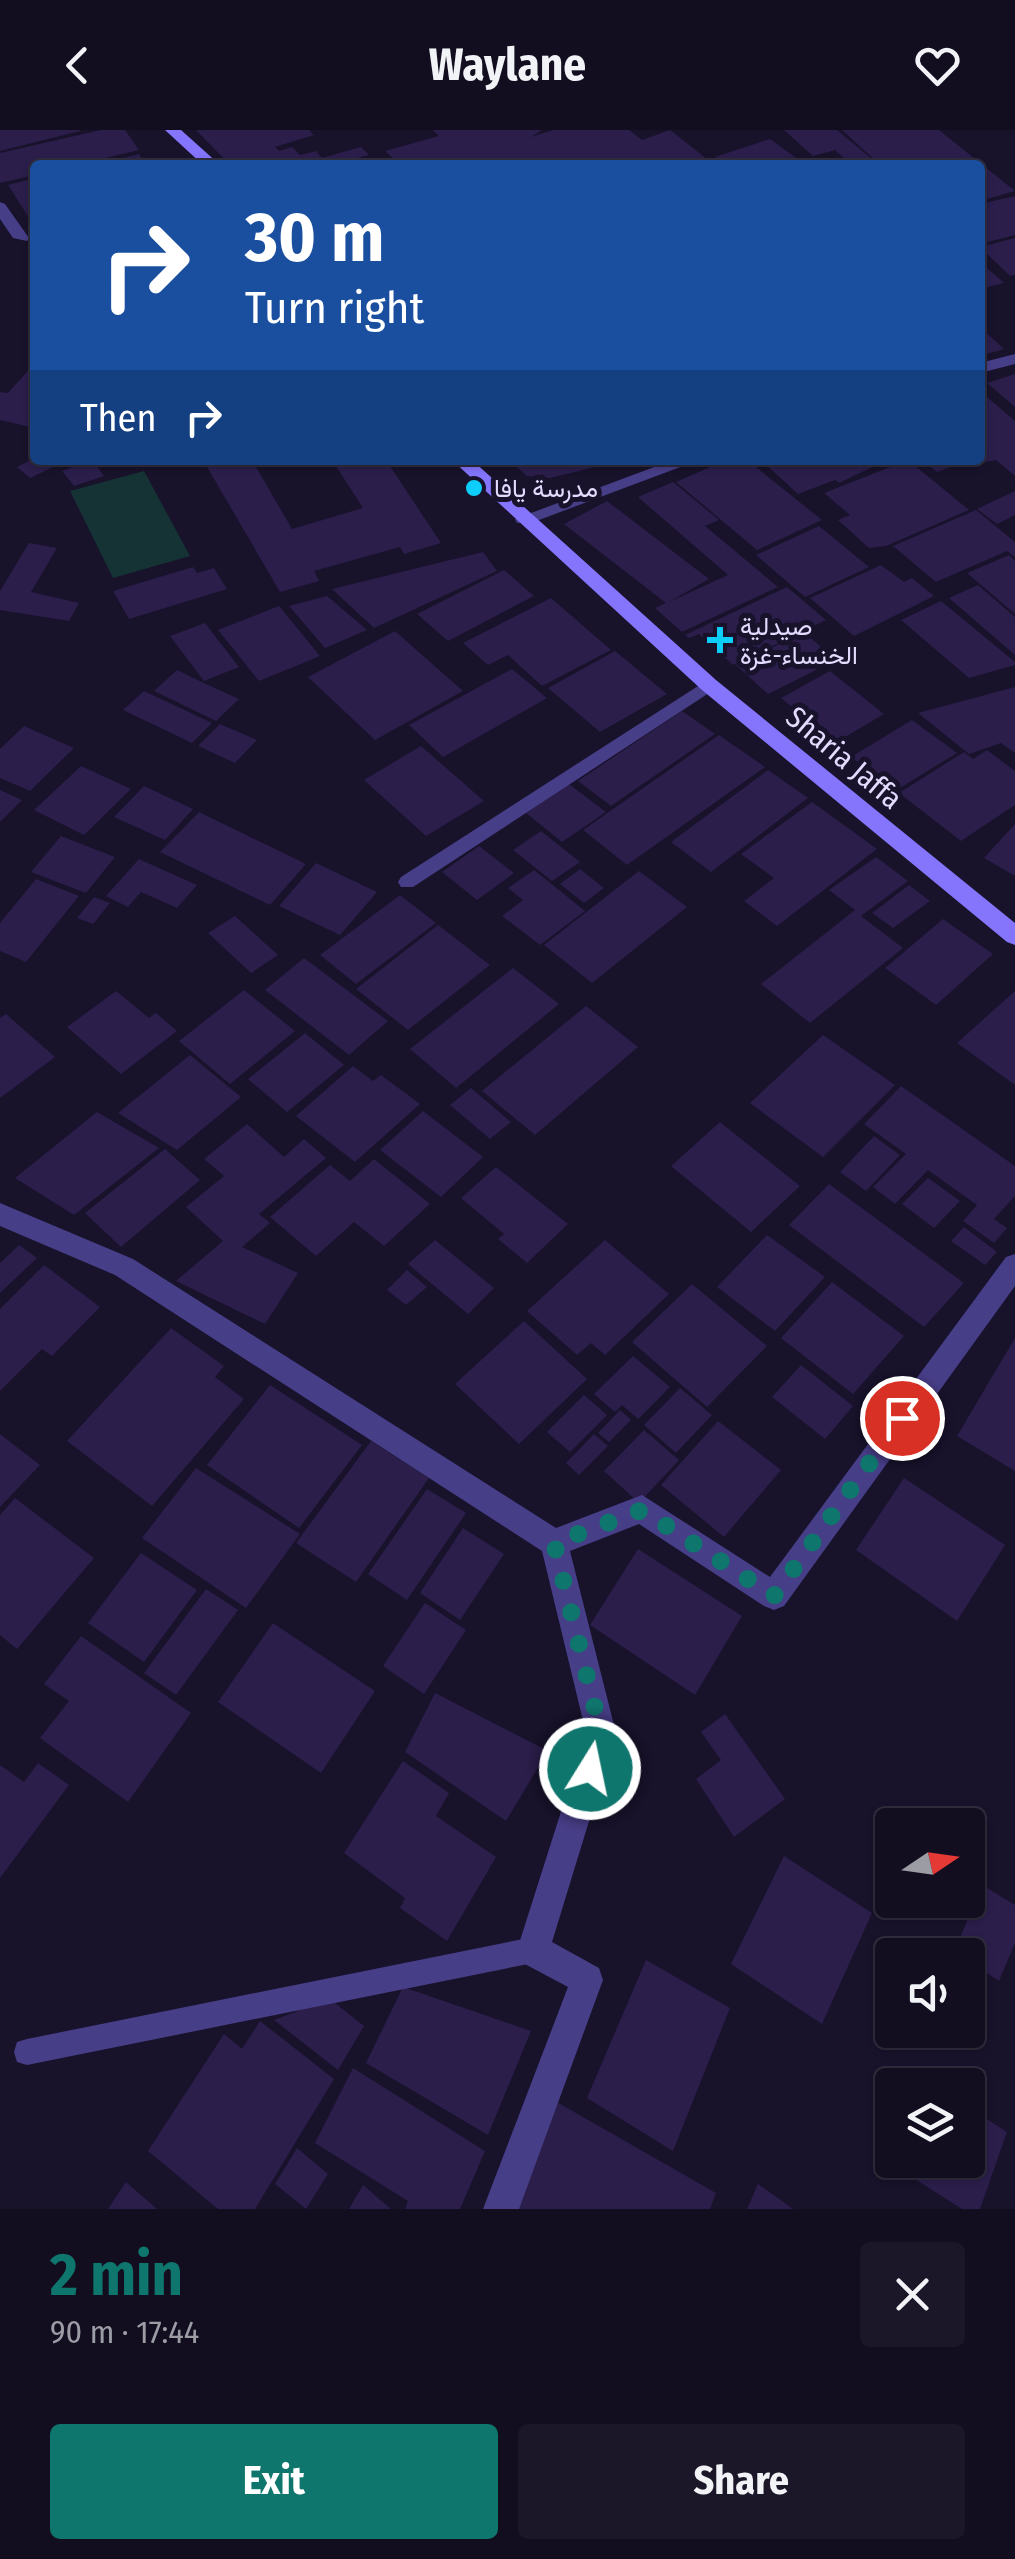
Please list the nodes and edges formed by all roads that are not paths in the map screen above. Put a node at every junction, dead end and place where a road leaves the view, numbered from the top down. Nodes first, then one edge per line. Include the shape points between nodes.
1 (172, 130) edge
2 (206, 160) edge
3 (0, 207) edge
4 (28, 236) edge
5 (0, 243) edge
6 (1015, 359) edge
7 (985, 367) edge
8 (466, 465) edge
9 (676, 465) edge
10 (524, 519) junction
11 (709, 685) junction
12 (407, 882) dead end
13 (1015, 936) edge
14 (0, 1214) edge
15 (1015, 1265) edge
16 (554, 1543) junction
17 (533, 1950) junction
18 (28, 2052) dead end
19 (501, 2209) edge

1 - 2 street
3 - 4 street
4 - 5 street
6 - 7 street
8 - 10 street, Sharia Jaffa
9 - 10 street
10 - 11 street, Sharia Jaffa
11 - 12 lane
11 - 13 street, Sharia Jaffa
14 - 16 street via 124,1266
15 - 16 street via 774,1596 642,1510
16 - 17 street via 601,1733
17 - 18 lane
17 - 19 street via 587,1980

